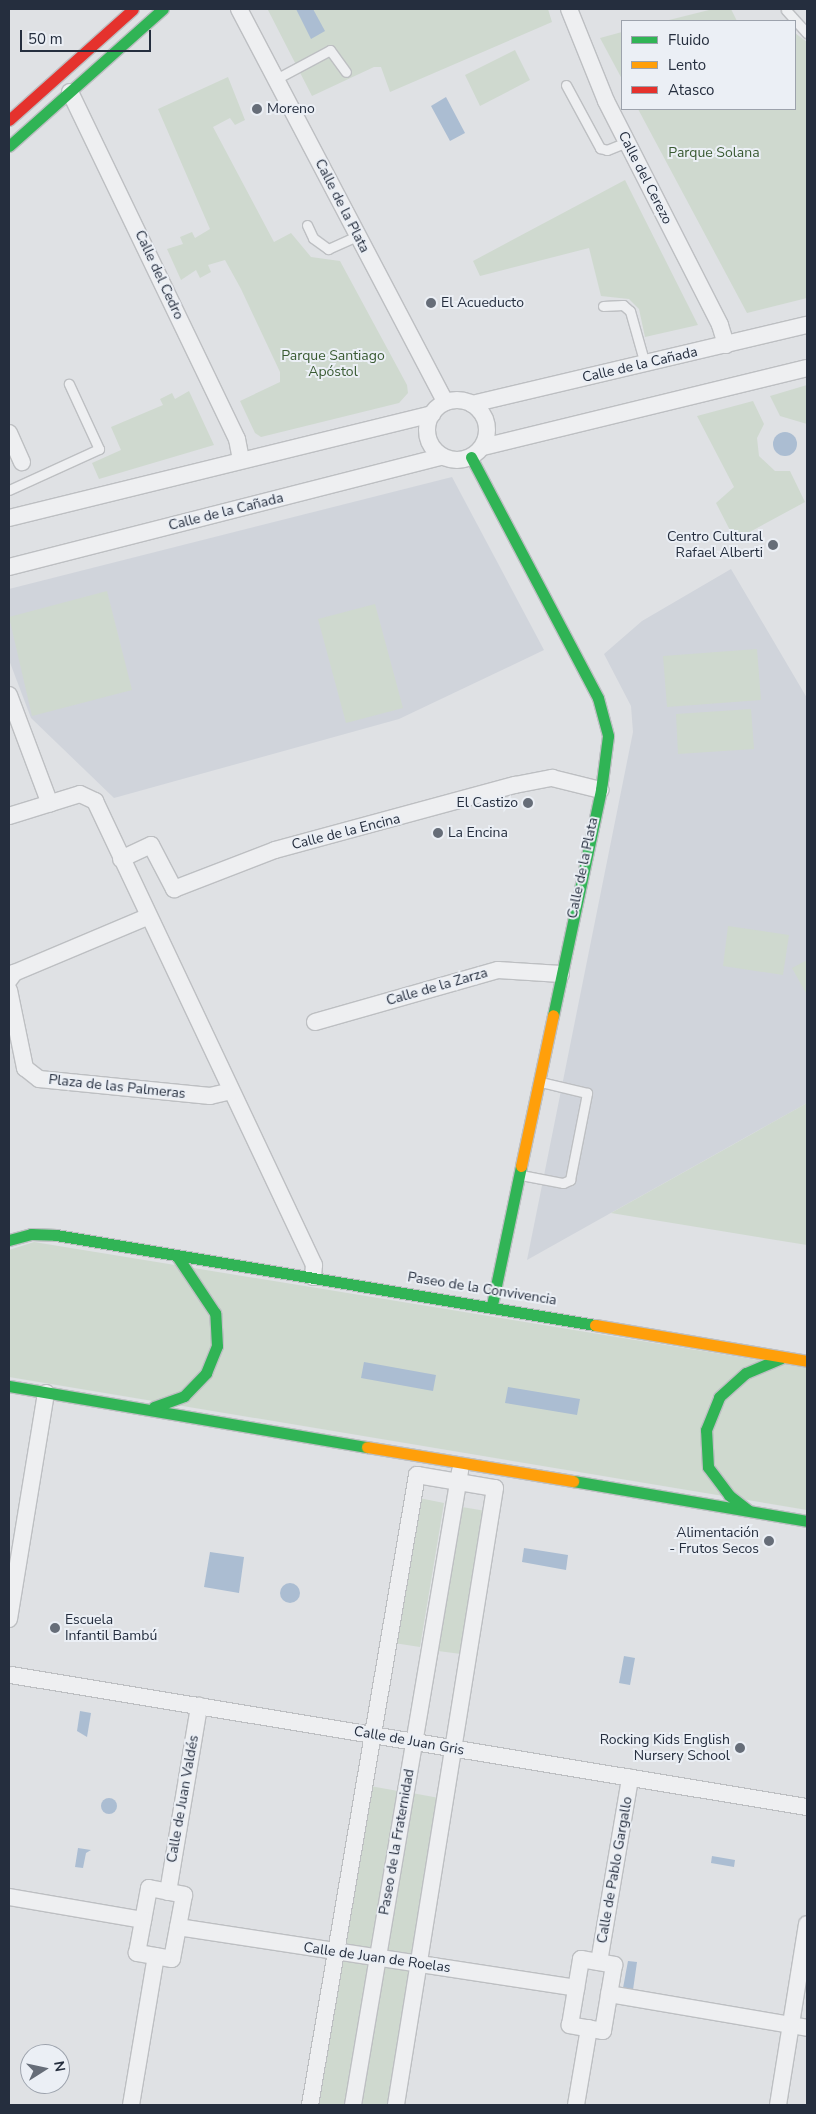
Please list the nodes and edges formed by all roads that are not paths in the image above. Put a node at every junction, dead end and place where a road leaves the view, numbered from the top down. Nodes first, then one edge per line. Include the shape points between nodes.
1 (133, 9) edge
2 (163, 9) edge
3 (239, 9) edge
4 (569, 9) edge
5 (786, 10) edge
6 (795, 20) edge
7 (796, 21) edge
8 (807, 33) edge
9 (346, 72) dead end
10 (276, 79) junction
11 (566, 85) dead end
12 (70, 92) junction
13 (9, 120) edge
14 (628, 142) junction
15 (9, 146) edge
16 (306, 225) dead end
17 (357, 236) junction
18 (603, 306) dead end
19 (807, 325) edge
20 (726, 345) junction
21 (645, 364) junction
22 (807, 368) edge
23 (69, 384) dead end
24 (445, 402) junction
25 (472, 404) junction
26 (432, 414) junction
27 (9, 433) edge
28 (477, 452) junction
29 (442, 457) junction
30 (241, 460) junction
31 (22, 462) dead end
32 (9, 490) edge
33 (9, 518) edge
34 (9, 567) edge
35 (9, 695) edge
36 (601, 790) junction
37 (50, 804) junction
38 (9, 816) edge
39 (121, 859) junction
40 (147, 917) junction
41 (561, 974) junction
42 (9, 980) edge
43 (9, 990) edge
44 (315, 1022) dead end
45 (538, 1082) junction
46 (231, 1091) junction
47 (518, 1175) junction
48 (9, 1240) edge
49 (177, 1256) junction
50 (312, 1277) junction
51 (492, 1305) junction
52 (781, 1358) junction
53 (807, 1361) edge
54 (9, 1386) edge
55 (46, 1393) junction
56 (152, 1408) junction
57 (462, 1461) junction
58 (458, 1482) junction
59 (748, 1510) junction
60 (807, 1521) edge
61 (14, 1556) edge
62 (9, 1619) edge
63 (10, 1674) edge
64 (199, 1706) junction
65 (372, 1735) junction
66 (414, 1743) junction
67 (453, 1749) junction
68 (630, 1778) junction
69 (807, 1807) edge
70 (168, 1892) junction
71 (9, 1897) edge
72 (144, 1920) junction
73 (807, 1924) edge
74 (178, 1927) junction
75 (336, 1952) junction
76 (156, 1956) junction
77 (378, 1957) junction
78 (599, 1962) junction
79 (419, 1964) junction
80 (576, 1988) junction
81 (610, 1994) junction
82 (799, 2026) edge
83 (589, 2028) junction
84 (131, 2105) edge
85 (310, 2105) edge
86 (353, 2105) edge
87 (396, 2105) edge
88 (576, 2105) edge
89 (778, 2105) edge

1 - 13 street
2 - 12 street
3 - 10 street, Calle de la Plata
4 - 14 street, Calle del Cerezo
5 - 6 lane
7 - 8 lane
9 - 10 lane via 330,50
10 - 17 street, Calle de la Plata
11 - 14 lane via 600,148 607,150
12 - 15 street
12 - 30 street, Calle del Cedro via 236,439
14 - 20 street, Calle del Cerezo via 720,325
16 - 17 lane via 313,238 328,249
17 - 24 street, Calle de la Plata
18 - 21 lane via 623,305 630,311
19 - 20 street, Calle de la Cañada
20 - 21 street, Calle de la Cañada
21 - 25 street, Calle de la Cañada
22 - 28 street
23 - 32 lane via 99,449
24 - 25 street
24 - 26 street
25 - 28 street via 485,418
26 - 29 street via 428,437
26 - 30 street
27 - 31 street
28 - 29 street
28 - 36 street, Calle de la Plata via 606,718
29 - 34 street, Calle de la Cañada
30 - 33 street
35 - 37 street
36 - 39 street, Calle de la Encina via 552,778 515,785 276,850 174,889 151,845
36 - 41 street, Calle de la Plata
37 - 38 street
37 - 39 street via 80,794 94,801
39 - 40 street
40 - 42 street via 14,973
40 - 46 street
41 - 44 street, Calle de la Zarza via 498,970
41 - 45 street, Calle de la Plata
43 - 46 street, Plaza de las Palmeras via 25,1068 39,1079 210,1096
45 - 47 street, Calle de la Plata
45 - 47 lane via 587,1093 570,1180 563,1183
46 - 50 street via 314,1265
47 - 51 street, Calle de la Plata
48 - 49 street, Paseo de la Convivencia via 31,1234 56,1235
49 - 50 street, Paseo de la Convivencia
49 - 56 street, Paseo de la Convivencia via 199,1283 215,1313 217,1346 206,1373 184,1396
50 - 51 street, Paseo de la Convivencia
51 - 52 street, Paseo de la Convivencia
52 - 53 street, Paseo de la Convivencia
52 - 59 street, Paseo de la Convivencia via 746,1373 719,1397 706,1430 708,1467 729,1495
54 - 55 street, Paseo de la Convivencia
55 - 56 street, Paseo de la Convivencia
55 - 61 street
56 - 57 street, Paseo de la Convivencia
57 - 58 street, Paseo de la Fraternidad
57 - 59 street, Paseo de la Convivencia
58 - 65 street via 417,1475
58 - 66 street, Paseo de la Fraternidad
58 - 67 street via 495,1488
59 - 60 street, Paseo de la Convivencia
61 - 62 street
63 - 64 street, Calle de Juan Gris
64 - 65 street, Calle de Juan Gris
64 - 70 street, Calle de Juan Valdés
65 - 66 street, Calle de Juan Gris
65 - 75 street
66 - 67 street, Calle de Juan Gris
66 - 77 street, Paseo de la Fraternidad
67 - 68 street, Calle de Juan Gris
67 - 79 street
68 - 69 street, Calle de Juan Gris
68 - 78 street, Calle de Pablo Gargallo
70 - 72 street via 149,1888
70 - 74 street via 184,1895
71 - 72 street
72 - 76 street via 137,1953
73 - 82 street
74 - 75 street, Calle de Juan de Roelas
74 - 76 street via 172,1959
75 - 77 street, Calle de Juan de Roelas
75 - 85 street
76 - 84 street
77 - 79 street, Calle de Juan de Roelas
77 - 86 street, Paseo de la Fraternidad
78 - 80 street, Calle de Pablo Gargallo via 581,1959
78 - 81 street, Calle de Pablo Gargallo via 614,1965
79 - 80 street, Calle de Juan de Roelas
79 - 87 street
80 - 83 street, Calle de Pablo Gargallo via 570,2025
81 - 82 street
81 - 83 street, Calle de Pablo Gargallo via 603,2031
82 - 89 street
83 - 88 street

